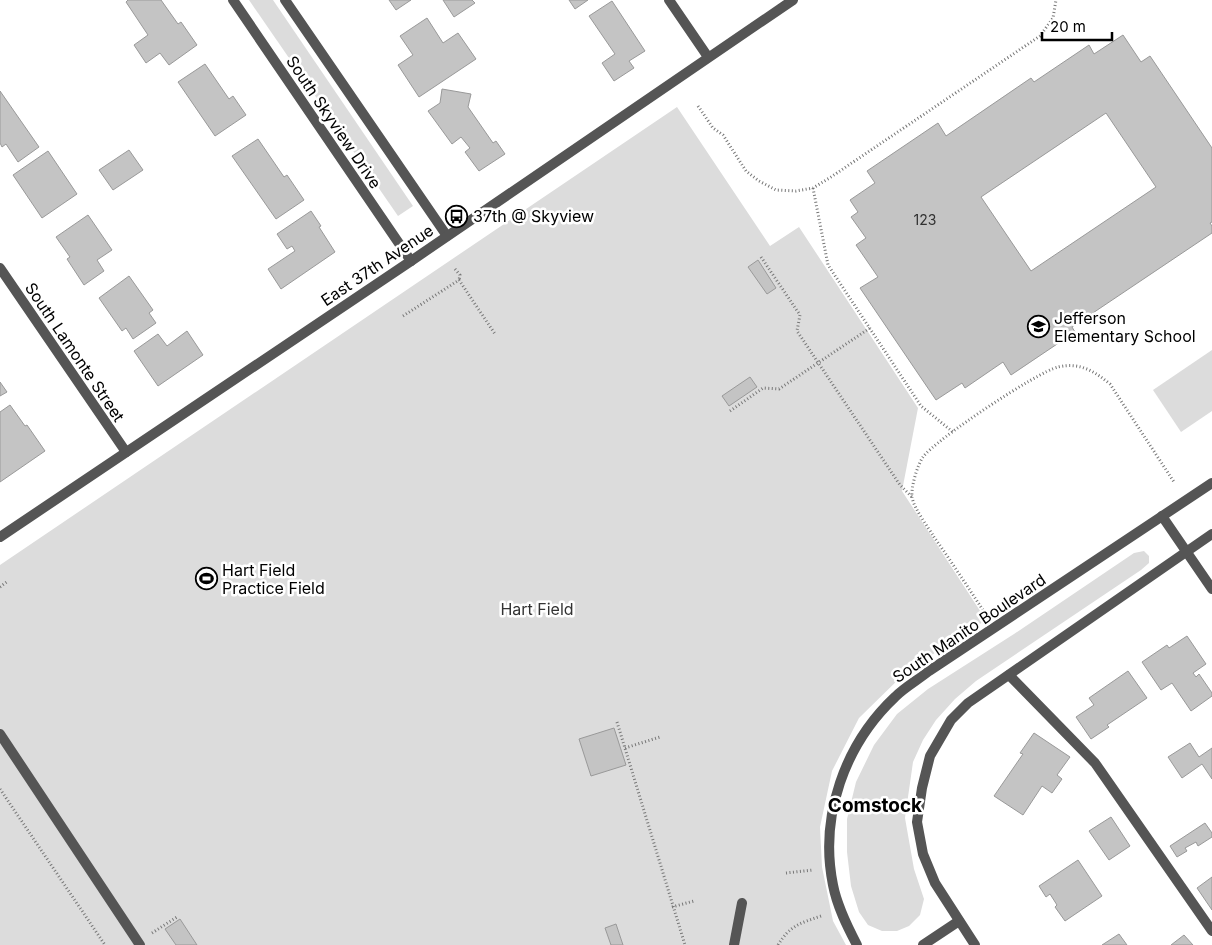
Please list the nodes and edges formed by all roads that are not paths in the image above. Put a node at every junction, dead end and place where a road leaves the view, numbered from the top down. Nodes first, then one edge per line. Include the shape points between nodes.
1 (233, 0) edge
2 (286, 0) edge
3 (669, 0) edge
4 (793, 0) edge
5 (708, 57) junction
6 (448, 236) junction
7 (411, 261) junction
8 (0, 268) edge
9 (126, 452) junction
10 (1212, 483) edge
11 (1162, 516) junction
12 (1212, 534) edge
13 (0, 537) edge
14 (1186, 551) junction
15 (1212, 589) edge
16 (1009, 675) junction
17 (0, 734) edge
18 (742, 903) dead end
19 (959, 921) junction
20 (1212, 931) edge
21 (140, 945) edge
22 (734, 945) edge
23 (857, 945) edge
24 (923, 945) edge
25 (975, 945) edge

1 - 7 street, South Skyview Drive
2 - 6 street, South Skyview Drive
3 - 5 street
4 - 5 street, East 37th Avenue
5 - 6 street, East 37th Avenue
6 - 7 street, East 37th Avenue
7 - 9 street, East 37th Avenue
8 - 9 street, South Lamonte Street
9 - 13 street, East 37th Avenue
10 - 11 street, South Manito Boulevard
11 - 14 street
11 - 23 street, South Manito Boulevard via 928,671 895,696 867,729 851,754 838,785 830,853 833,885
12 - 14 street
14 - 15 street
14 - 16 street
16 - 19 street via 968,703 951,720 930,756 922,788 917,822 923,854 935,883
16 - 20 street via 1096,763
17 - 21 street
18 - 22 street
19 - 24 street
19 - 25 street

